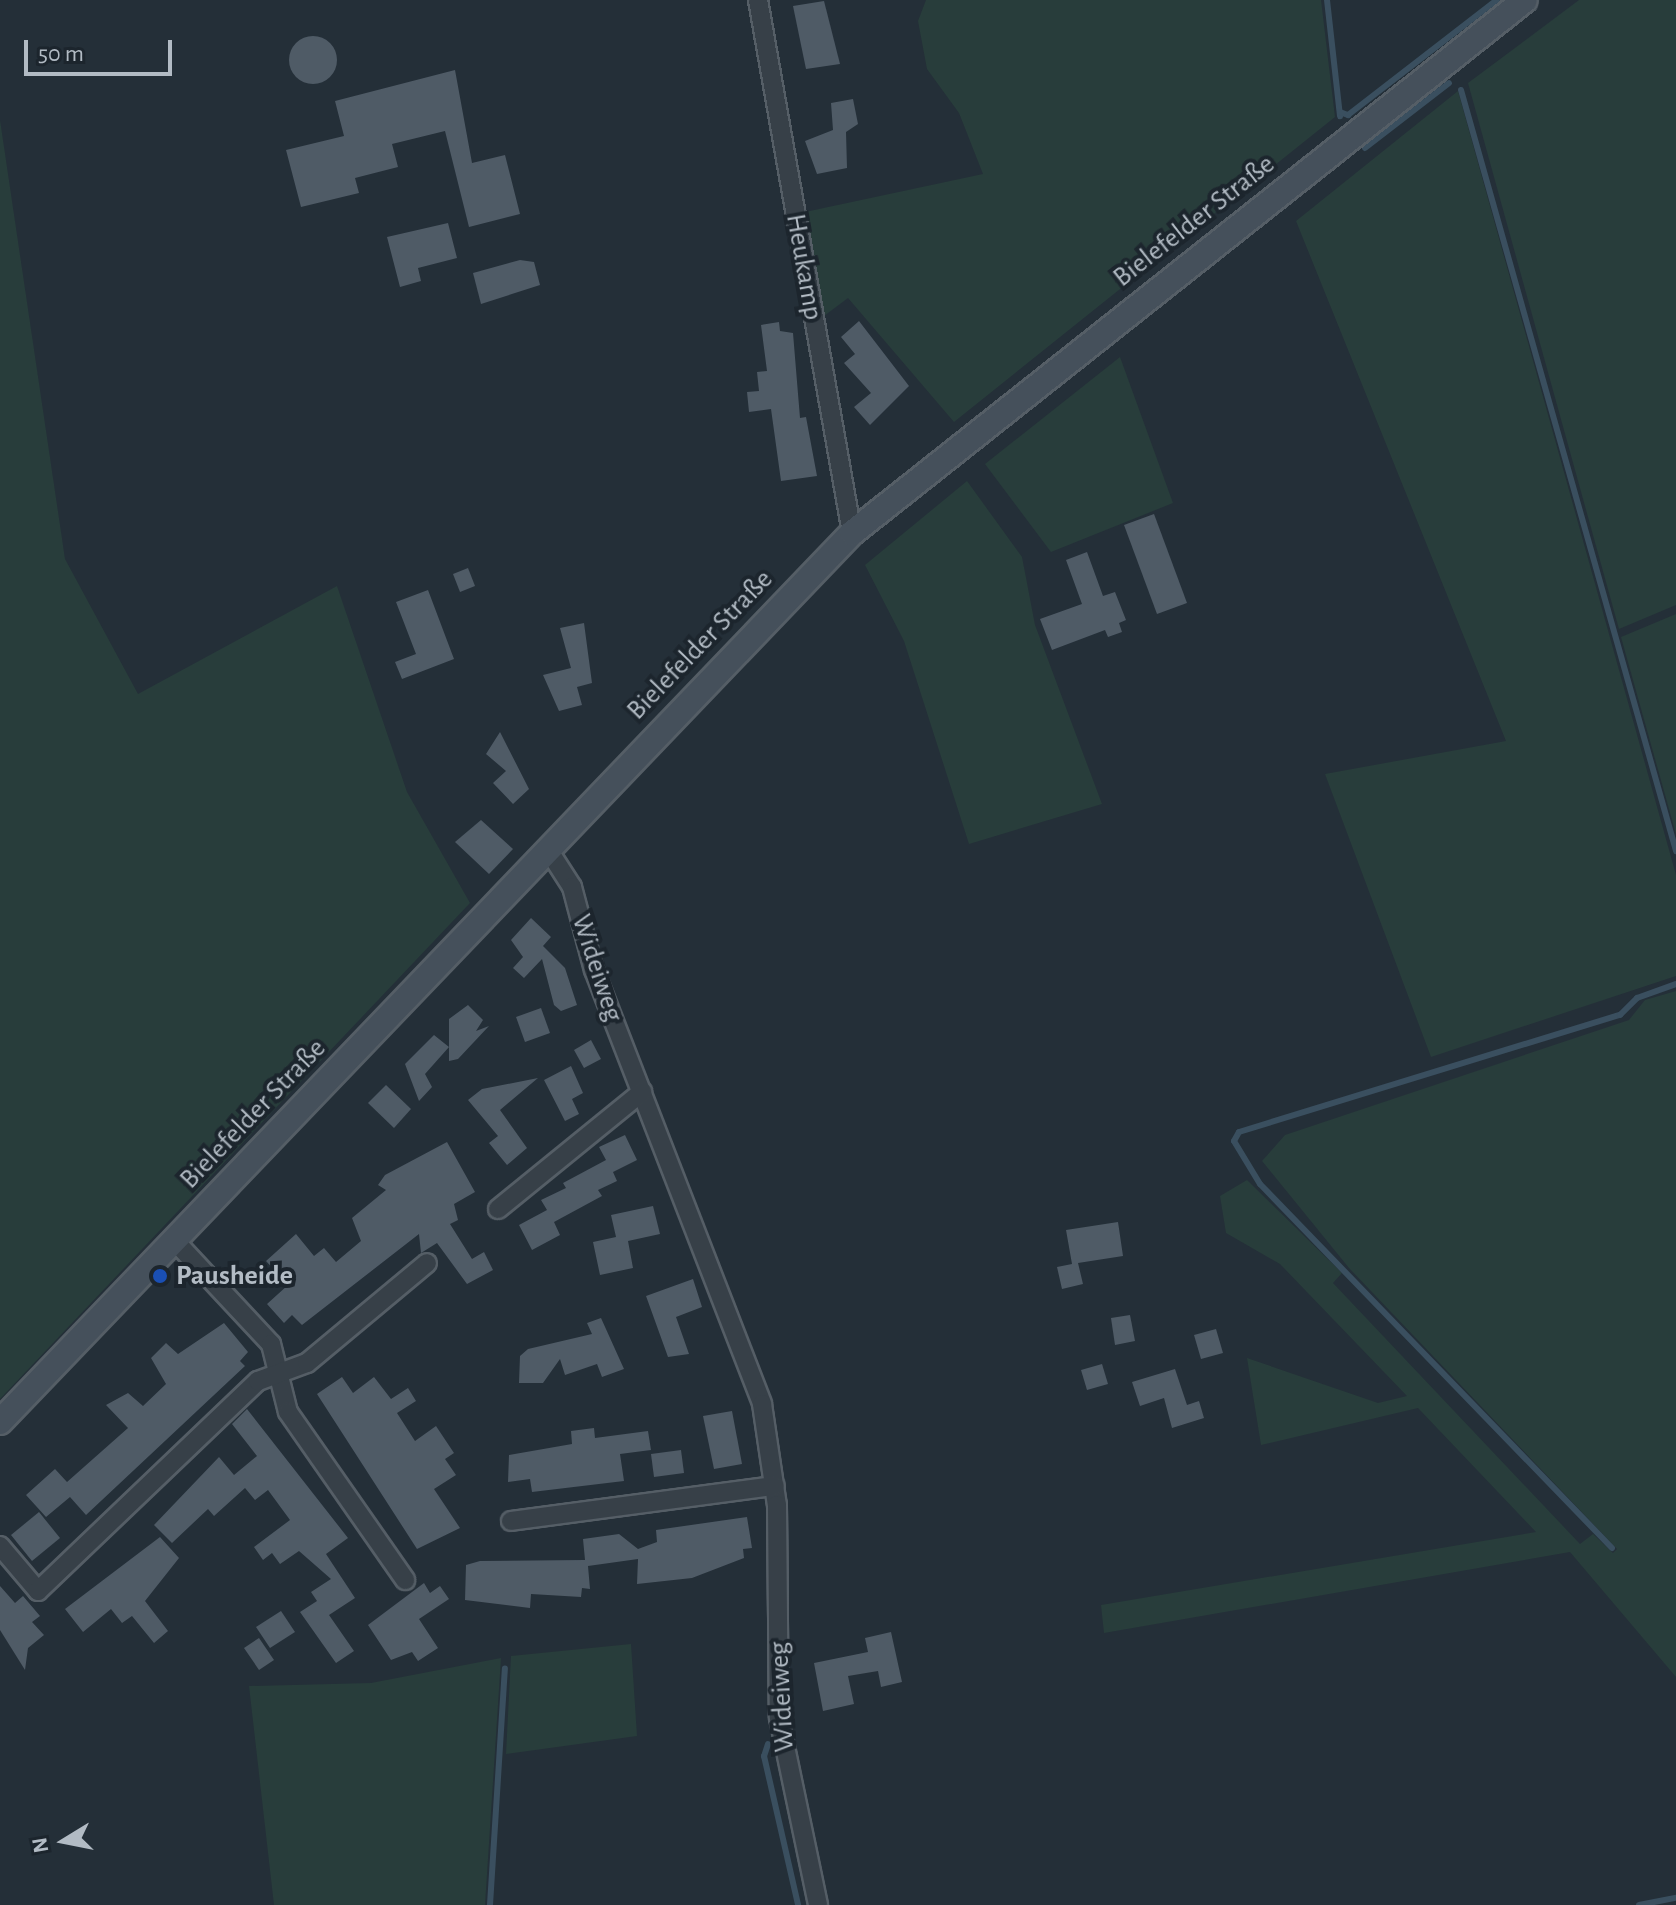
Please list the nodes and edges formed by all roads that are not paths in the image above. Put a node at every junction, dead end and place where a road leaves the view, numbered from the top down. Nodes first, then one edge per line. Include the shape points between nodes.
1 (758, 0) edge
2 (1525, 0) edge
3 (852, 533) junction
4 (547, 848) junction
5 (642, 1092) junction
6 (498, 1209) dead end
7 (174, 1240) junction
8 (427, 1263) dead end
9 (280, 1373) junction
10 (0, 1422) edge
11 (775, 1486) junction
12 (511, 1521) dead end
13 (0, 1546) edge
14 (405, 1580) dead end
15 (818, 1905) edge

1 - 3 street, Heukamp
2 - 3 main road, Bielefelder Straße
3 - 4 main road, Bielefelder Straße
4 - 5 street, Wideiweg via 572,887 594,970
4 - 7 main road, Bielefelder Straße
5 - 6 street
5 - 11 street, Wideiweg via 757,1389
7 - 9 street via 271,1344
7 - 10 main road, Bielefelder Straße
8 - 9 street via 307,1363
9 - 13 street via 258,1381 38,1591
9 - 14 street via 288,1412
11 - 12 street
11 - 15 street, Wideiweg via 779,1718

